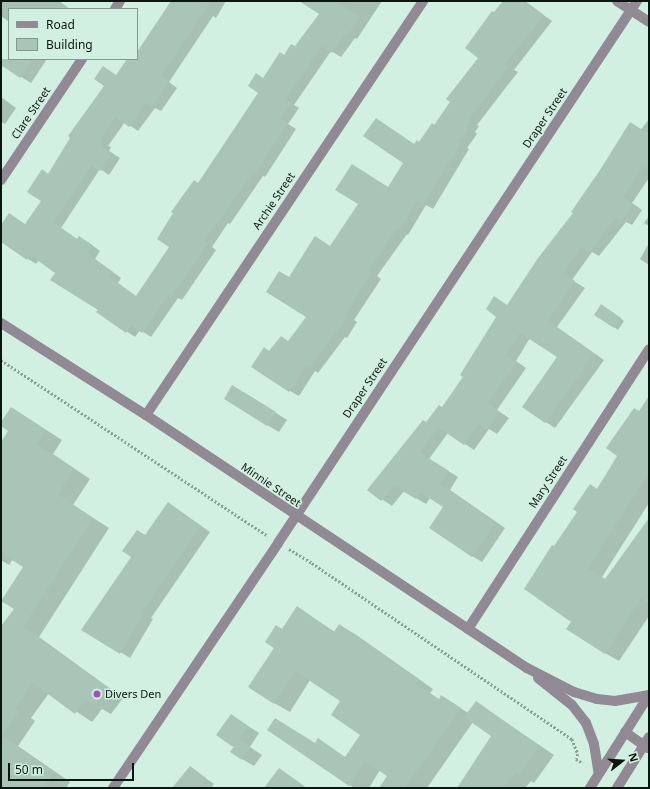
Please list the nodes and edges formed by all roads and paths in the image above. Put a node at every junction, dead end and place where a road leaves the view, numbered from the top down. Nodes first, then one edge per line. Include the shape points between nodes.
1 (423, 1) edge
2 (617, 1) edge
3 (637, 1) edge
4 (631, 10) junction
5 (649, 22) edge
6 (81, 60) edge
7 (1, 180) edge
8 (1, 323) edge
9 (649, 349) edge
10 (1, 360) edge
11 (146, 415) junction
12 (295, 515) junction
13 (278, 542) junction
14 (468, 629) junction
15 (526, 668) junction
16 (649, 695) edge
17 (625, 732) junction
18 (647, 744) edge
19 (599, 774) junction
20 (113, 788) edge
21 (590, 788) edge
22 (617, 788) edge

1 - 11 street, Archie Street
2 - 4 street
3 - 4 street, Draper Street
4 - 5 street
4 - 12 street, Draper Street
6 - 7 street, Clare Street
8 - 11 street, Minnie Street
9 - 14 street, Mary Street
10 - 13 path
11 - 12 street, Minnie Street
12 - 13 street, Draper Street
12 - 14 street, Minnie Street
13 - 19 path via 572,739 578,754 576,759
13 - 20 street, Draper Street
14 - 15 street, Minnie Street
15 - 16 street, Minnie Street via 574,692 596,699 615,701
15 - 19 street, Minnie Street via 580,714 591,734
16 - 17 street
17 - 18 street
17 - 19 street
18 - 22 street
19 - 21 street

